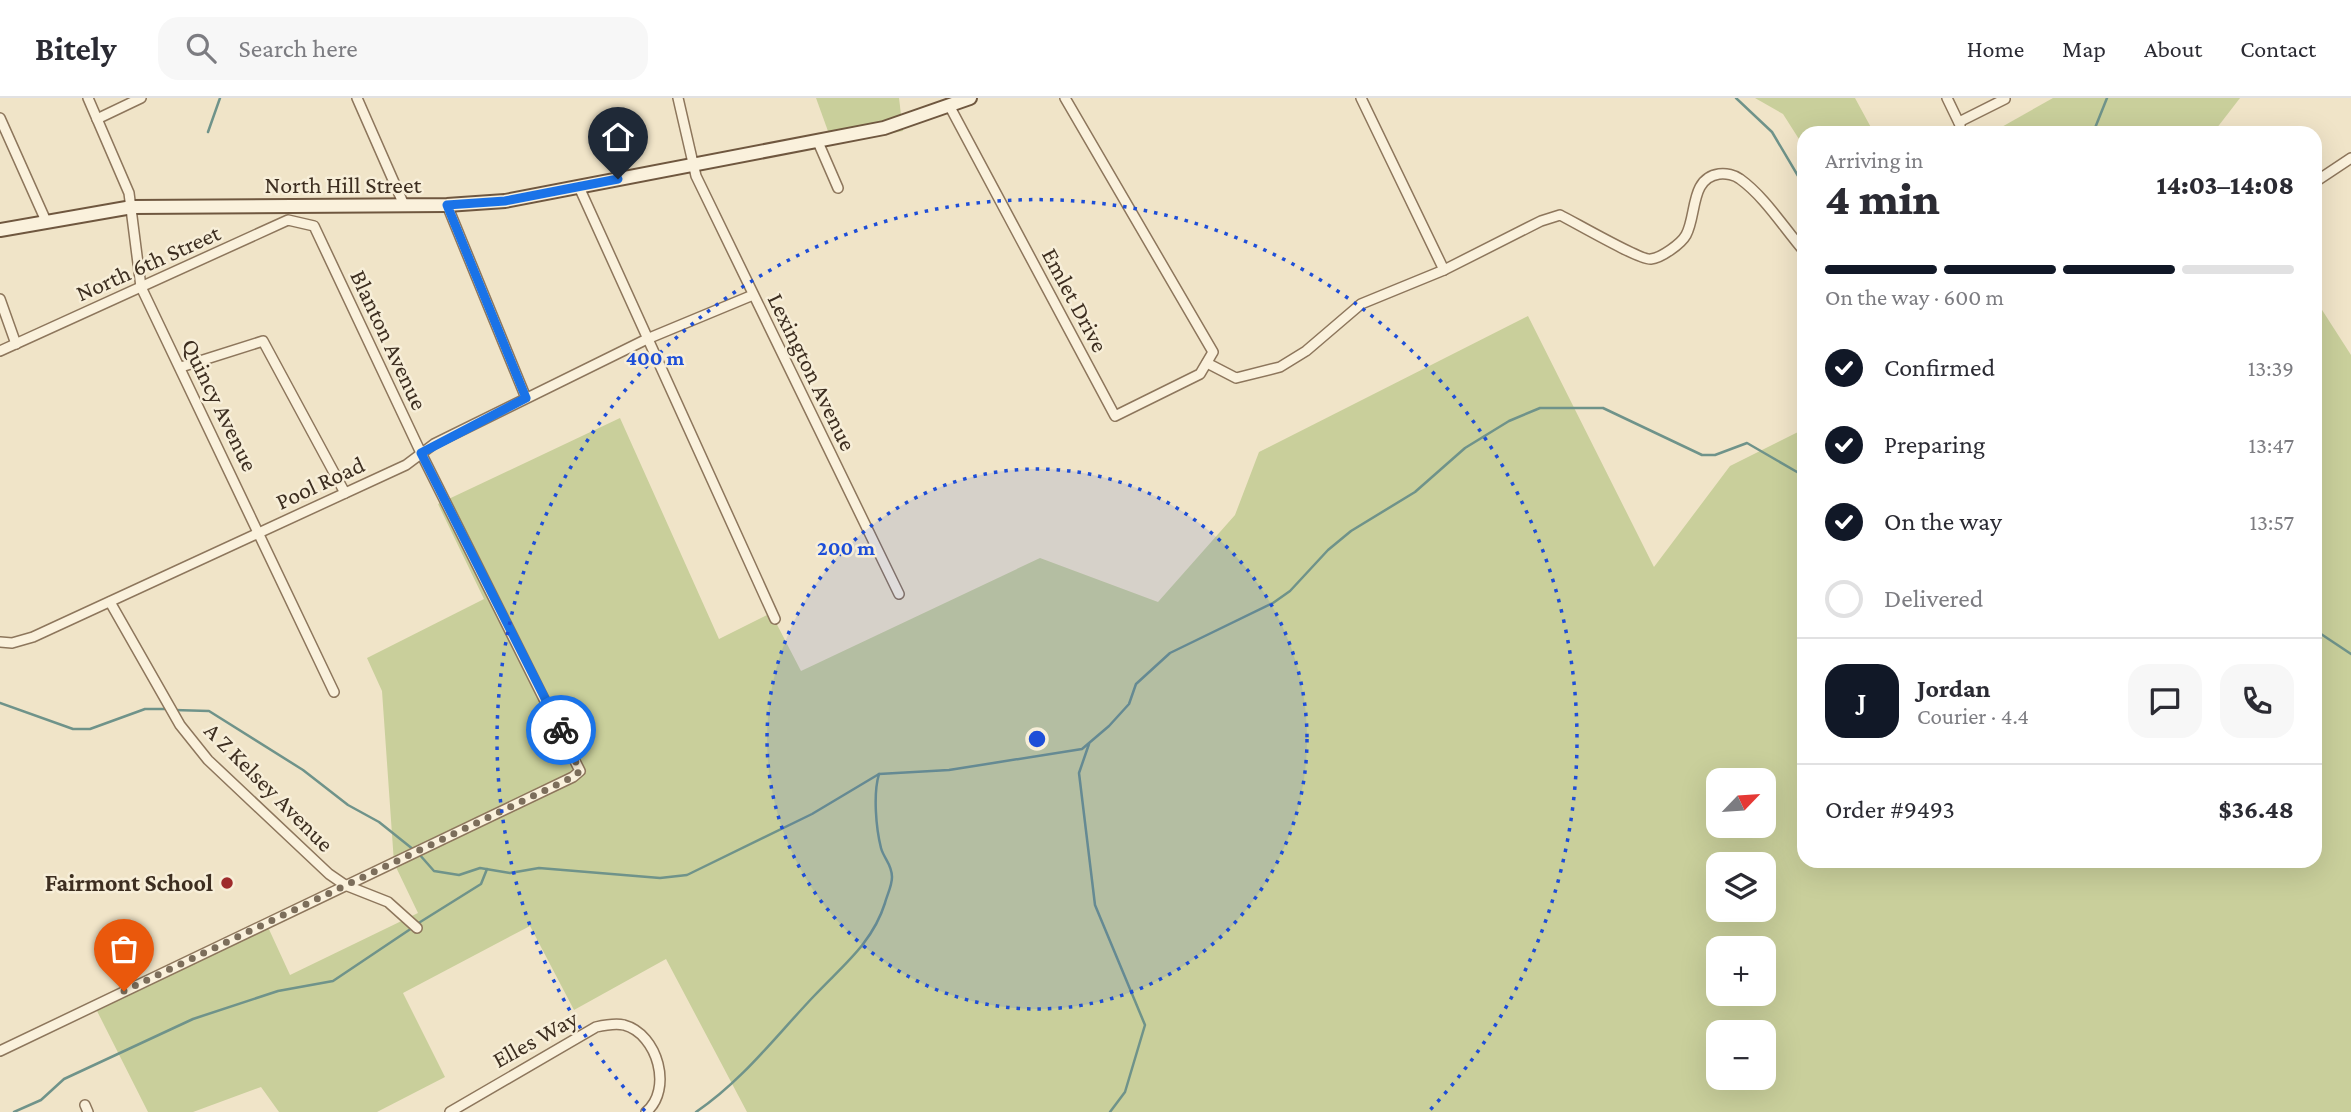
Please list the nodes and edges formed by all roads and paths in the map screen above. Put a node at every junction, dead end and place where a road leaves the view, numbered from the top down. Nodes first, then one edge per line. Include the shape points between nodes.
1 (88, 98) edge
2 (141, 98) edge
3 (357, 98) edge
4 (678, 98) edge
5 (970, 98) edge
6 (1065, 98) edge
7 (1361, 98) edge
8 (1947, 98) edge
9 (2005, 99) edge
10 (950, 107) junction
11 (0, 118) edge
12 (97, 119) junction
13 (818, 142) junction
14 (2351, 158) edge
15 (692, 165) junction
16 (2322, 177) edge
17 (579, 187) junction
18 (838, 188) dead end
19 (404, 205) junction
20 (447, 205) junction
21 (132, 207) junction
22 (46, 221) junction
23 (314, 226) joint
24 (0, 230) edge
25 (1797, 243) edge
26 (1444, 270) junction
27 (141, 287) junction
28 (752, 295) junction
29 (0, 299) edge
30 (647, 339) junction
31 (16, 344) junction
32 (0, 351) edge
33 (1207, 363) junction
34 (181, 368) junction
35 (526, 398) junction
36 (421, 453) junction
37 (345, 493) junction
38 (260, 532) junction
39 (899, 594) dead end
40 (110, 602) junction
41 (775, 619) dead end
42 (0, 642) edge
43 (334, 692) dead end
44 (345, 885) junction
45 (417, 928) dead end
46 (0, 1051) edge
47 (450, 1112) edge
48 (646, 1112) edge

1 - 12 street, Quincy Avenue
2 - 12 street
3 - 19 street
4 - 15 street, Lexington Avenue
5 - 10 street, North Hill Street
6 - 33 street via 1191,310 1213,352
7 - 26 street
8 - 9 street via 1960,123
10 - 13 street, North Hill Street
10 - 33 street, Emlet Drive via 1115,416 1200,374
11 - 22 street
12 - 21 street, Quincy Avenue
13 - 15 street, North Hill Street
13 - 18 street
14 - 16 street
15 - 17 street, North Hill Street
15 - 28 street, Lexington Avenue
17 - 20 street, North Hill Street via 505,201
17 - 30 street
19 - 20 street, North Hill Street
19 - 21 street, North Hill Street
20 - 35 street
21 - 22 street, North Hill Street
21 - 27 street, Quincy Avenue
22 - 24 street, North Hill Street
23 - 27 street, North 6th Street via 288,220
23 - 36 street, Blanton Avenue
25 - 26 street via 1753,191 1738,177 1723,173 1710,176 1701,186 1685,236 1653,260 1638,259 1560,215
26 - 33 street via 1361,304 1280,367 1236,378
27 - 31 street, North 6th Street
27 - 34 street, Quincy Avenue
28 - 30 street, Pool Road
28 - 39 street, Lexington Avenue
29 - 31 street
30 - 35 street, Pool Road
30 - 41 street
31 - 32 street, North 6th Street
34 - 37 street via 263,341
34 - 38 street, Quincy Avenue
35 - 36 street, Pool Road
36 - 37 street, Pool Road via 406,465
36 - 44 street, Blanton Avenue via 580,771
37 - 38 street, Pool Road
38 - 40 street, Pool Road
38 - 43 street, Quincy Avenue
40 - 42 street, Pool Road via 33,637
40 - 44 street, A Z Kelsey Avenue via 169,708 208,760
44 - 45 street, A Z Kelsey Avenue via 388,901
44 - 46 street
47 - 48 street, Elles Way via 596,1027 623,1024 649,1044 658,1065 661,1085 657,1102

